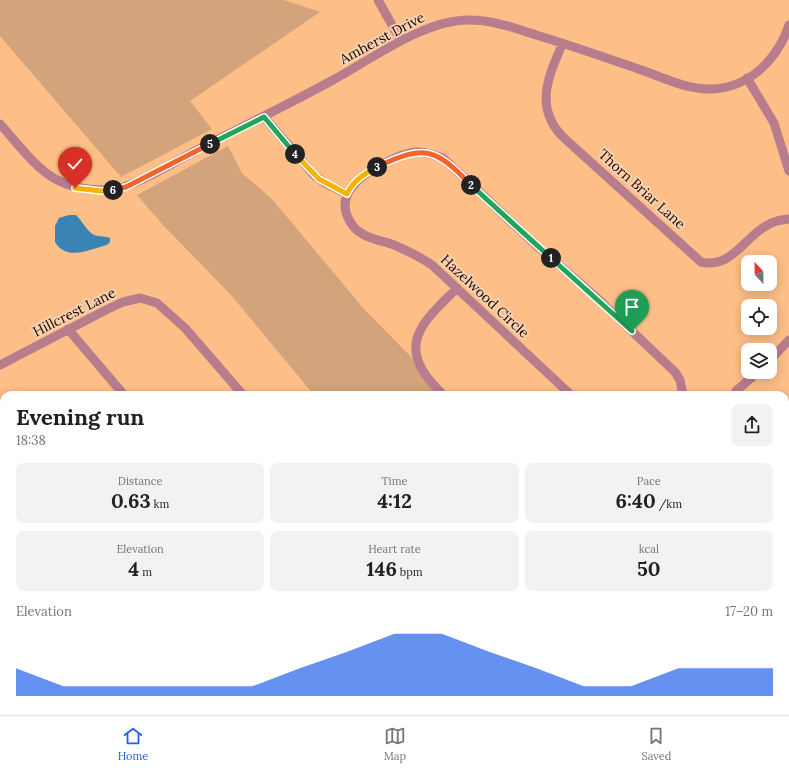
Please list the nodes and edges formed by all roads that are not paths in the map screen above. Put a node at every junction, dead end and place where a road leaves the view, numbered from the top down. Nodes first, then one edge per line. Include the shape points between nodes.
1 (378, 0) edge
2 (789, 25) edge
3 (401, 41) junction
4 (563, 43) junction
5 (747, 78) junction
6 (264, 117) junction
7 (0, 124) edge
8 (789, 171) edge
9 (347, 194) junction
10 (789, 219) edge
11 (457, 288) junction
12 (68, 329) junction
13 (788, 342) edge
14 (777, 353) edge
15 (0, 365) edge
16 (750, 379) edge
17 (121, 391) edge
18 (240, 391) edge
19 (440, 391) edge
20 (567, 391) edge
21 (682, 391) edge
22 (736, 391) dead end

1 - 3 street
2 - 5 street, Amherst Drive via 782,43 770,60
3 - 4 street, Amherst Drive via 435,26 470,20 497,24
3 - 6 street, Amherst Drive
4 - 5 street, Amherst Drive via 696,88 719,88
4 - 10 street, Thorn Briar Lane via 546,92 551,123 701,262 713,264 724,260 765,226
5 - 8 street via 774,123
6 - 7 street, Amherst Drive via 126,187 101,191 75,188 44,172
6 - 9 street via 314,175
9 - 11 street, Hazelwood Circle via 345,198 348,217 360,232 424,259
9 - 21 street via 361,177 399,156 425,152 443,158 675,372
11 - 19 street via 433,313 415,342 418,361
11 - 20 street, Hazelwood Circle
12 - 15 street, Hillcrest Lane
12 - 17 street
12 - 18 street, Hillcrest Lane via 123,302 140,298 158,303 186,328
13 - 14 street
16 - 22 street

